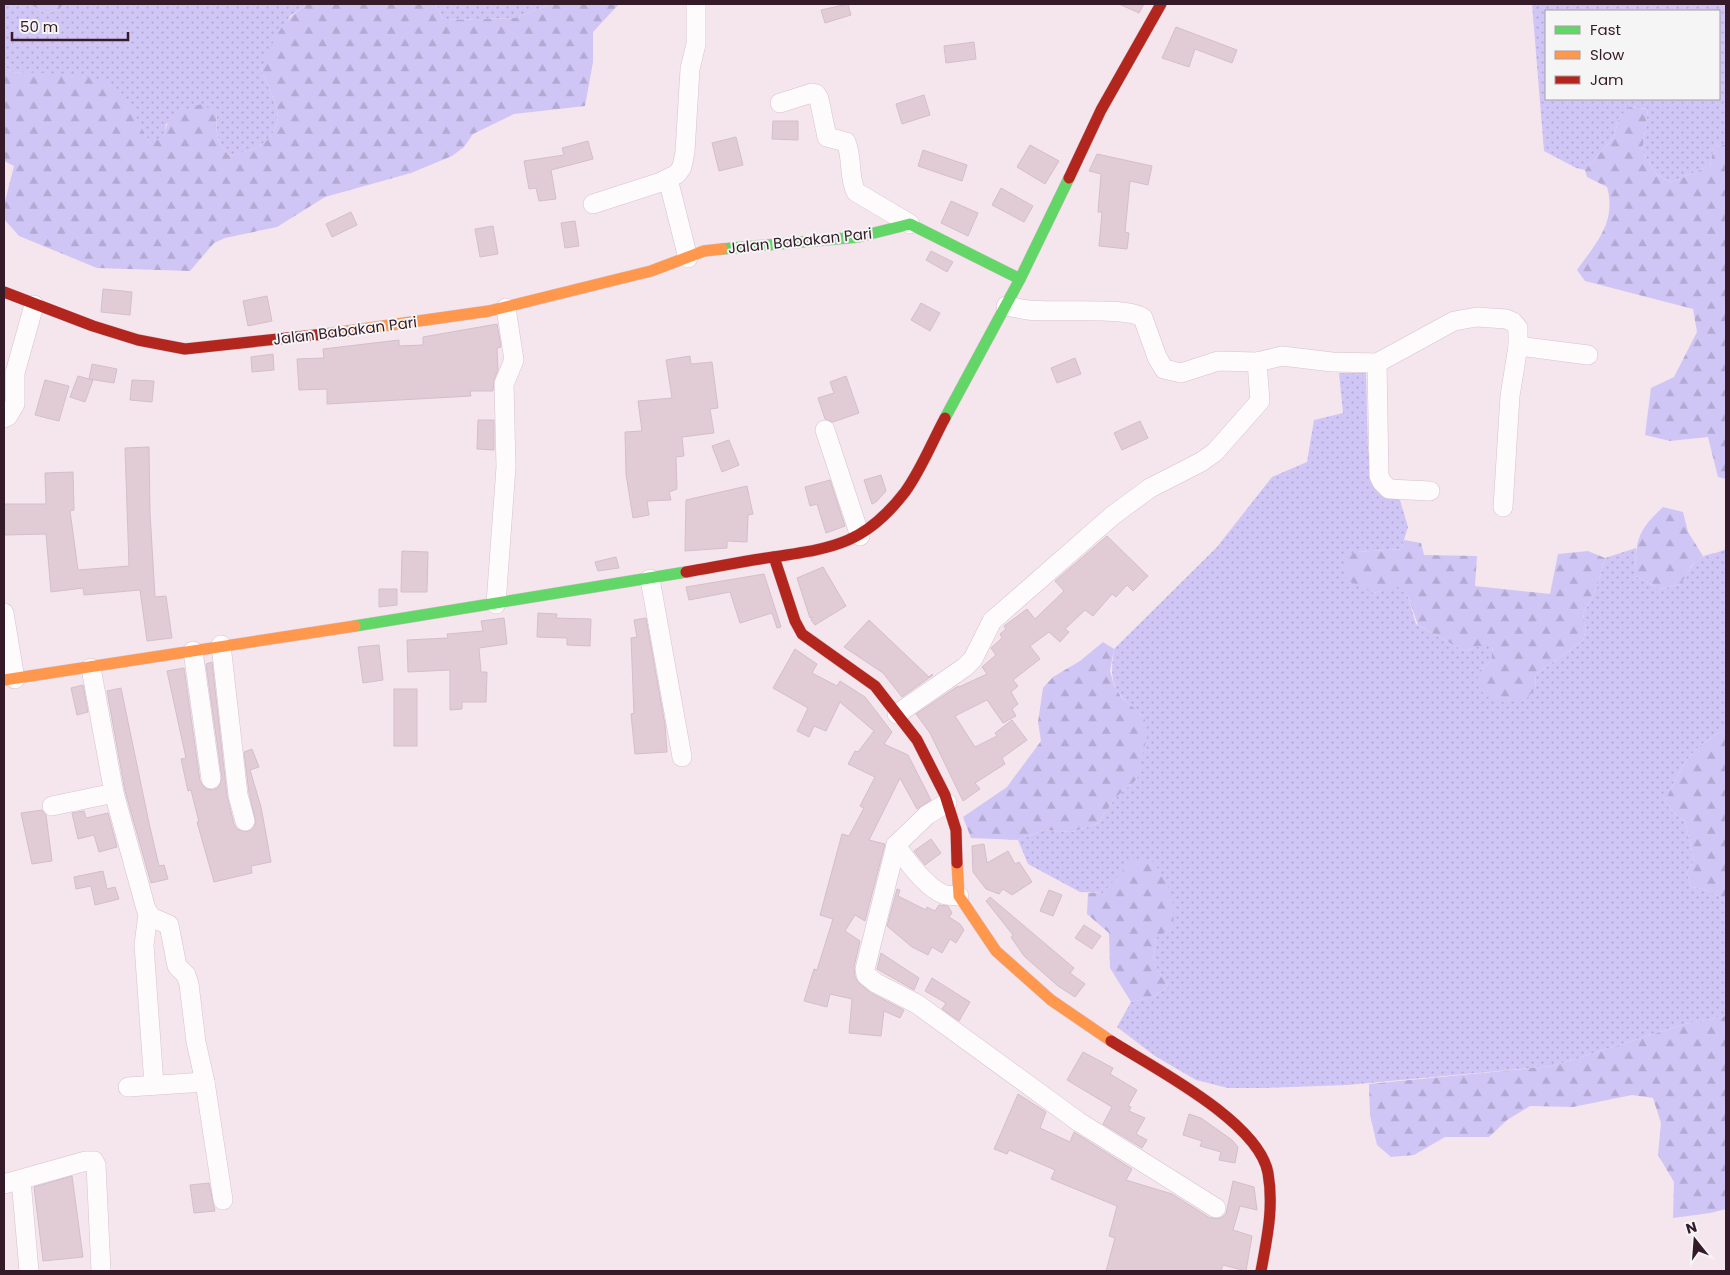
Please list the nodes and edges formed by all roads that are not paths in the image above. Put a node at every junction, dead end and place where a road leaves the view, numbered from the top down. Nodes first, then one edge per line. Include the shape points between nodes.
1 (696, 4) edge
2 (1161, 4) edge
3 (780, 103) dead end
4 (668, 179) junction
5 (593, 204) dead end
6 (910, 224) junction
7 (688, 258) junction
8 (1020, 279) junction
9 (4, 292) edge
10 (34, 306) junction
11 (1006, 306) junction
12 (506, 308) junction
13 (1518, 346) junction
14 (1588, 355) dead end
15 (1257, 362) junction
16 (1377, 363) junction
17 (4, 418) edge
18 (824, 430) dead end
19 (1430, 491) dead end
20 (1503, 506) dead end
21 (860, 536) junction
22 (774, 557) junction
23 (650, 579) junction
24 (496, 604) junction
25 (4, 613) edge
26 (221, 645) junction
27 (193, 651) junction
28 (90, 668) junction
29 (9, 679) edge
30 (897, 714) junction
31 (682, 757) dead end
32 (211, 779) dead end
33 (114, 793) junction
34 (948, 803) junction
35 (52, 806) dead end
36 (245, 821) dead end
37 (896, 845) junction
38 (959, 896) junction
39 (148, 914) junction
40 (205, 1082) junction
41 (154, 1085) junction
42 (128, 1087) dead end
43 (13, 1182) edge
44 (223, 1200) dead end
45 (1216, 1208) dead end
46 (29, 1271) edge
47 (101, 1271) edge
48 (1261, 1271) edge

1 - 4 street via 696,44 690,69 684,158 678,174
2 - 8 street via 1101,110
3 - 6 street via 816,94 827,138 846,142 850,151 856,192
4 - 5 street
4 - 7 street
6 - 7 street, Jalan Babakan Pari via 858,237 739,246 704,251
6 - 8 street
7 - 12 street, Jalan Babakan Pari
8 - 11 street
9 - 10 street, Jalan Babakan Pari
10 - 12 street, Jalan Babakan Pari via 102,330 185,349 387,327
10 - 17 street via 15,372 14,404
11 - 15 street via 1029,310 1138,314 1143,318 1164,369 1170,372 1182,373 1218,361
11 - 21 street via 906,490 881,520
12 - 24 street via 514,360 504,384 506,467
13 - 14 street
13 - 16 street via 1518,328 1513,322 1468,318 1444,325
13 - 20 street via 1510,396
15 - 16 street via 1289,356 1332,362
15 - 30 street via 1260,400 1215,452 1150,488 1112,516 992,622 973,659 965,667
16 - 19 street via 1382,482 1389,489
18 - 21 street
21 - 22 street via 815,552
22 - 23 street
22 - 30 street via 792,614 802,634 875,686
23 - 24 street
23 - 31 street
24 - 26 street
25 - 29 street
26 - 27 street
26 - 36 street via 238,795
27 - 28 street
27 - 32 street
28 - 29 street
28 - 33 street
30 - 34 street via 917,740
33 - 35 street
33 - 39 street
34 - 37 street via 927,815
34 - 38 street via 958,846
37 - 38 street via 930,885 943,894
37 - 45 street via 866,975 917,1004 1079,1122
38 - 48 street via 996,952 1050,1000 1190,1091 1242,1129 1261,1152 1268,1172 1272,1213
39 - 40 street via 166,922 171,930 177,966 189,984
39 - 41 street via 144,945
40 - 41 street
40 - 44 street
41 - 42 street
43 - 46 street
43 - 47 street via 90,1160 95,1163

